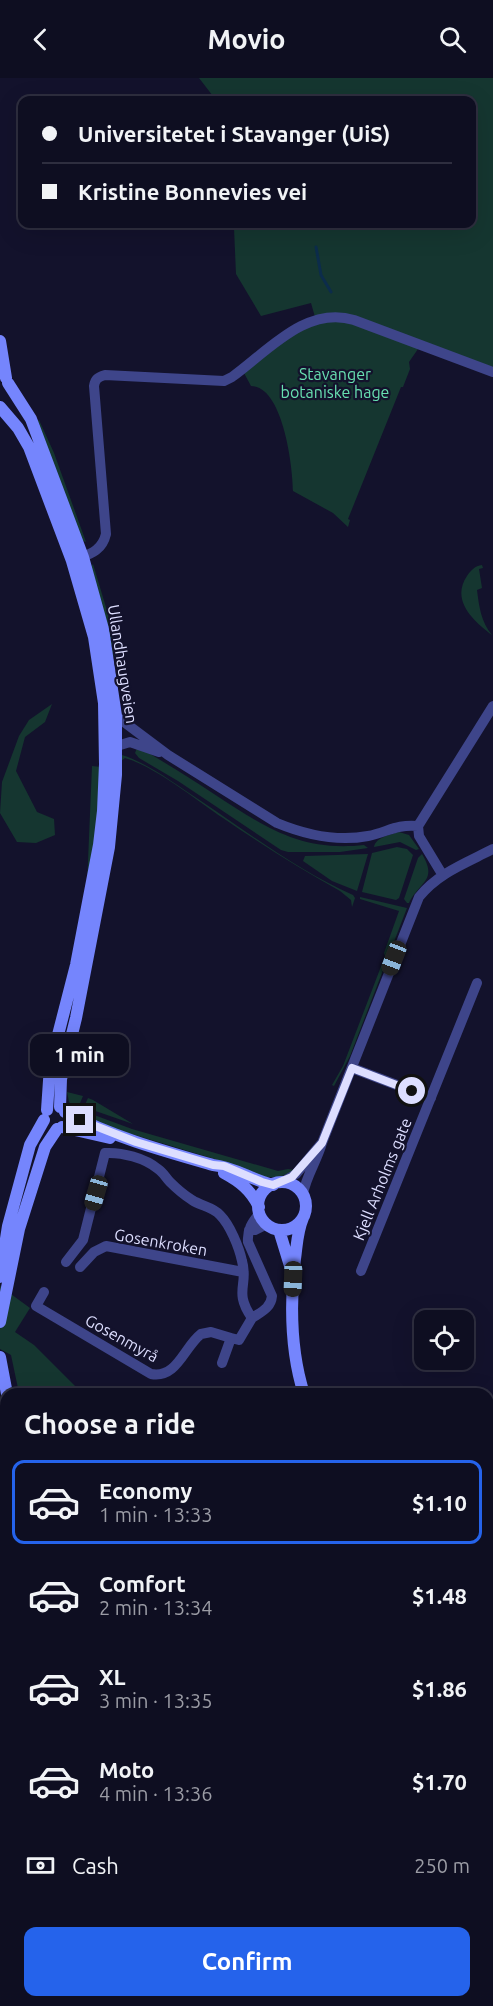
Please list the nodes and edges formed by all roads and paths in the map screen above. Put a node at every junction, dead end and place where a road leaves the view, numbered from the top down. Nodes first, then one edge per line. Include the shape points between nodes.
1 (0, 342) edge
2 (493, 372) edge
3 (5, 378) edge
4 (0, 399) edge
5 (0, 407) edge
6 (78, 559) junction
7 (493, 706) edge
8 (116, 716) junction
9 (117, 746) junction
10 (168, 755) junction
11 (418, 826) junction
12 (493, 849) edge
13 (442, 874) junction
14 (477, 984) dead end
15 (352, 1068) junction
16 (430, 1098) junction
17 (63, 1110) junction
18 (46, 1115) junction
19 (59, 1128) junction
20 (136, 1142) junction
21 (322, 1143) junction
22 (213, 1165) junction
23 (277, 1184) junction
24 (303, 1194) junction
25 (259, 1210) junction
26 (303, 1218) junction
27 (267, 1224) junction
28 (249, 1230) junction
29 (279, 1230) junction
30 (66, 1262) dead end
31 (80, 1267) dead end
32 (361, 1271) dead end
33 (243, 1272) junction
34 (0, 1277) edge
35 (293, 1279) junction
36 (44, 1292) dead end
37 (252, 1318) junction
38 (0, 1322) edge
39 (231, 1338) junction
40 (0, 1357) edge
41 (222, 1363) dead end
42 (6, 1388) edge
43 (303, 1388) edge

1 - 3 main road, Ullandhaugveien
2 - 6 street via 337,316 314,321 287,334 224,381 99,377 93,386 107,527 97,551
3 - 4 main road via 7,392
3 - 6 main road, Ullandhaugveien via 31,419
5 - 6 main road, Ullandhaugveien via 29,447
6 - 8 main road, Ullandhaugveien via 104,629
6 - 18 main road, Ullandhaugveien via 101,680 104,799 89,903 48,1076
7 - 11 street
8 - 9 main road, Ullandhaugveien
8 - 10 street
9 - 10 street via 137,743
9 - 17 main road, Ullandhaugveien via 109,847 61,1079
10 - 11 street via 263,815 296,831 344,838 403,824
11 - 13 street via 419,836
12 - 13 street
13 - 15 street via 426,888 414,907
14 - 16 street, Kjell Arholms gate
15 - 16 street
15 - 21 street
16 - 32 street, Kjell Arholms gate
17 - 18 main road via 53,1106
17 - 19 main road via 66,1118
17 - 20 main road
18 - 19 main road via 47,1125
18 - 34 main road via 30,1145 8,1227
19 - 20 main road
19 - 38 main road via 45,1147 19,1229
20 - 22 main road
21 - 23 street via 296,1174
21 - 24 street
22 - 23 main road
22 - 25 main road via 243,1185 253,1195
23 - 24 main road via 293,1185
23 - 25 main road via 263,1193
24 - 26 main road
25 - 27 main road
25 - 28 street
26 - 29 main road via 293,1228
26 - 35 main road via 297,1236
27 - 28 street
27 - 29 main road
28 - 37 street via 248,1242 272,1296 268,1307
29 - 35 main road
30 - 33 street, Gosenkroken via 83,1240 105,1153 116,1153 155,1167 184,1195 216,1211 239,1252
31 - 33 street, Gosenkroken via 106,1246
33 - 37 street, Gosenkroken via 241,1297
35 - 43 main road via 294,1349
36 - 39 street, Gosenmyrå via 36,1306 151,1374 168,1373 201,1334 211,1332
37 - 39 street via 239,1340
39 - 41 street
40 - 42 main road

